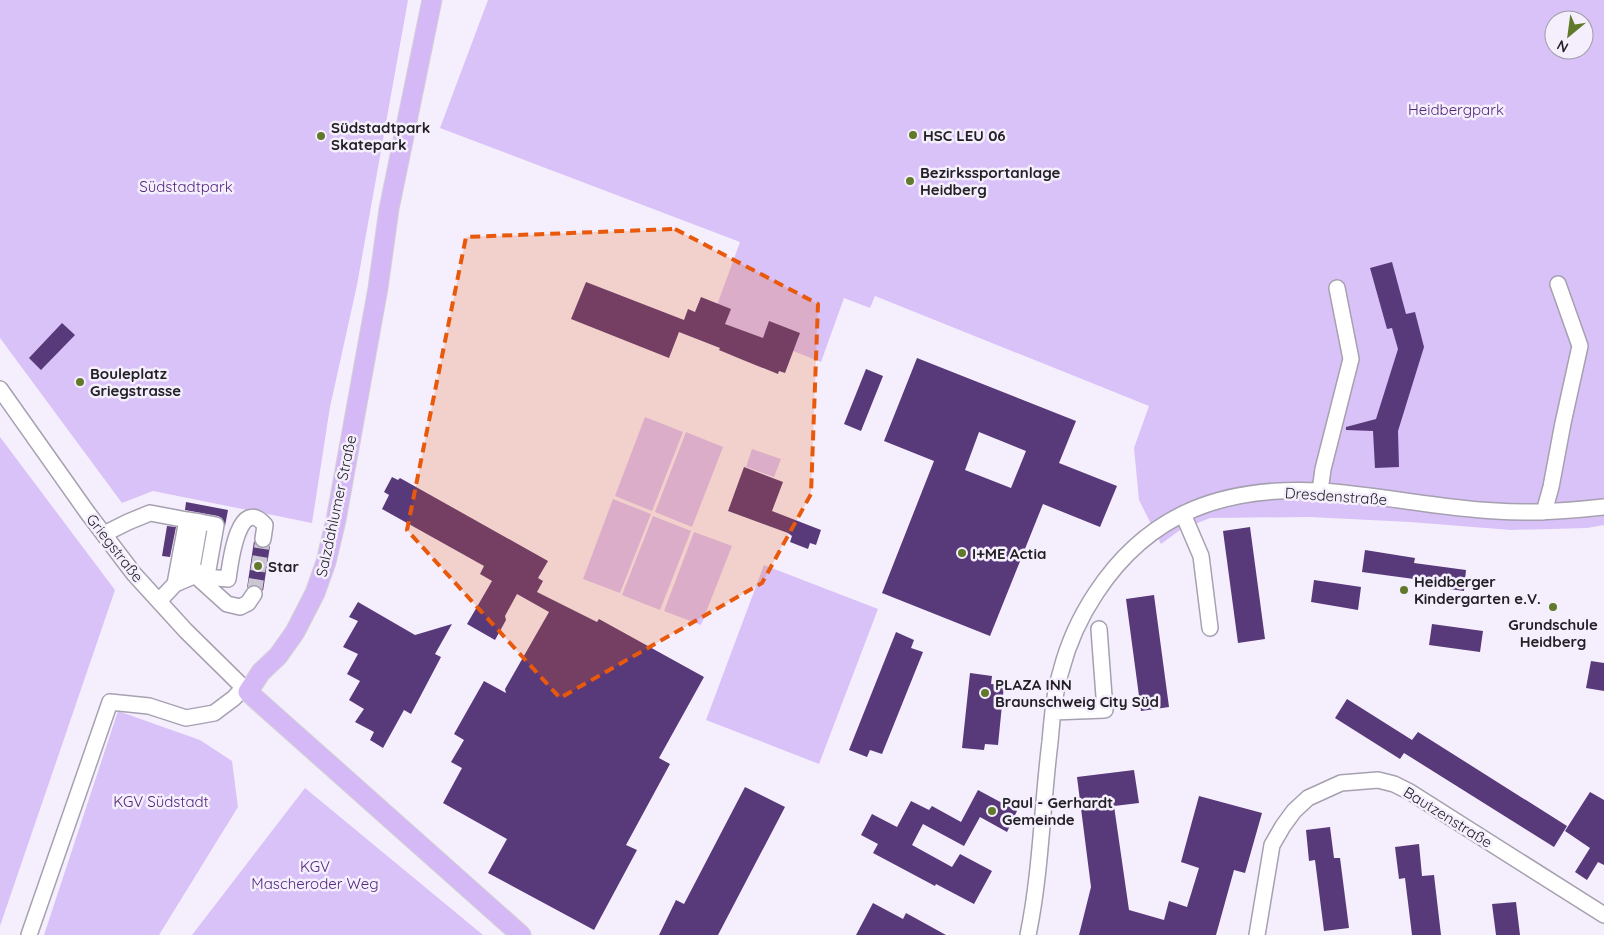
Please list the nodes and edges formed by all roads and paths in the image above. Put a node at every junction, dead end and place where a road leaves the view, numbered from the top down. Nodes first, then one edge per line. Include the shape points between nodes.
1 (432, 0) edge
2 (1558, 284) dead end
3 (1337, 288) dead end
4 (0, 389) edge
5 (1320, 491) junction
6 (1604, 506) edge
7 (1544, 512) junction
8 (1182, 514) junction
9 (193, 521) junction
10 (104, 534) junction
11 (263, 539) tunnel mouth
12 (196, 576) junction
13 (175, 584) junction
14 (254, 594) dead end
15 (159, 601) junction
16 (1210, 628) dead end
17 (1099, 629) dead end
18 (246, 690) junction
19 (1053, 712) junction
20 (1604, 915) edge
21 (29, 935) edge
22 (521, 935) edge
23 (1028, 935) edge
24 (1257, 935) edge

1 - 18 main road, Salzdahlumer Straße via 389,209 376,297 326,562 316,592 295,632 278,656
2 - 7 street via 1580,346
3 - 5 street via 1351,359
4 - 10 street, Griegstraße
5 - 7 street, Dresdenstraße via 1496,512
5 - 8 street, Dresdenstraße via 1233,496
6 - 7 street, Dresdenstraße
8 - 16 street via 1201,556
8 - 19 street, Dresdenstraße via 1128,552 1097,592 1069,644
9 - 10 street via 150,513
9 - 12 street via 216,525 208,570
9 - 13 street
10 - 15 street, Griegstraße
11 - 12 street via 265,524 250,518 243,522 238,532 228,579
12 - 13 street
12 - 14 street via 227,604 240,607 248,603
13 - 15 street
15 - 18 street, Griegstraße
17 - 19 street via 1105,710
18 - 21 street via 214,713 186,718 149,706 110,702
18 - 22 main road
19 - 23 street, Dresdenstraße via 1040,851
20 - 24 street, Bautzenstraße via 1410,792 1378,780 1341,783 1308,798 1289,819 1272,845

